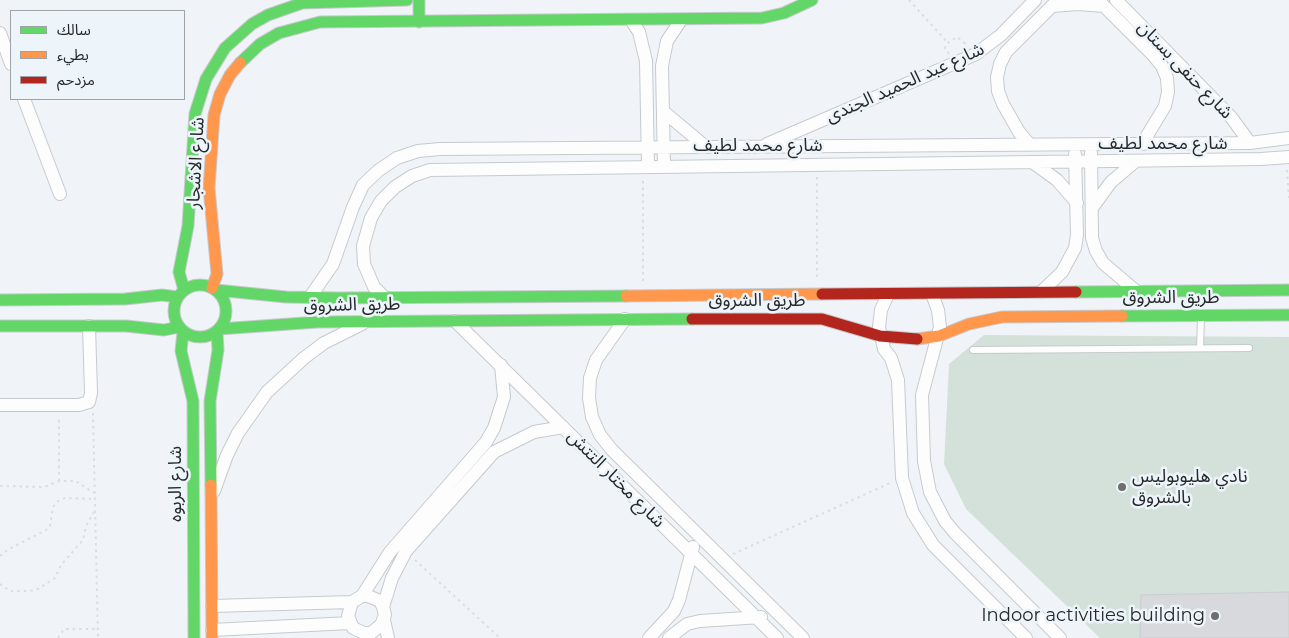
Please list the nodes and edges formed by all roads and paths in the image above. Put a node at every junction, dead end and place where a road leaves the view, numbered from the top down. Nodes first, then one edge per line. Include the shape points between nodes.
1 (407, 0) edge
2 (419, 0) edge
3 (812, 0) edge
4 (909, 0) edge
5 (1035, 0) edge
6 (1116, 0) edge
7 (1055, 3) edge
8 (1101, 3) edge
9 (631, 20) junction
10 (681, 20) junction
11 (419, 22) junction
12 (0, 34) edge
13 (948, 43) junction
14 (976, 54) junction
15 (10, 61) edge
16 (956, 64) junction
17 (24, 100) edge
18 (663, 112) junction
19 (1289, 138) edge
20 (1250, 143) junction
21 (1030, 144) junction
22 (1075, 144) junction
23 (1091, 144) junction
24 (1142, 144) junction
25 (762, 146) junction
26 (648, 147) junction
27 (664, 147) junction
28 (706, 147) junction
29 (1287, 157) edge
30 (1091, 161) junction
31 (1136, 161) junction
32 (1032, 162) junction
33 (1075, 162) junction
34 (817, 164) junction
35 (646, 166) junction
36 (664, 166) junction
37 (60, 194) dead end
38 (1289, 198) edge
39 (1076, 203) junction
40 (1092, 208) junction
41 (214, 289) junction
42 (1289, 290) edge
43 (1041, 292) junction
44 (1136, 292) junction
45 (181, 293) junction
46 (818, 294) junction
47 (888, 294) junction
48 (932, 294) junction
49 (643, 296) junction
50 (310, 297) junction
51 (385, 298) junction
52 (0, 300) edge
53 (1201, 315) junction
54 (1289, 315) edge
55 (625, 319) junction
56 (369, 321) junction
57 (455, 321) junction
58 (0, 326) edge
59 (89, 326) junction
60 (181, 330) junction
61 (218, 330) junction
62 (880, 336) junction
63 (939, 336) junction
64 (1200, 348) junction
65 (1249, 348) dead end
66 (973, 350) dead end
67 (501, 365) junction
68 (193, 401) junction
69 (210, 401) junction
70 (89, 402) junction
71 (0, 405) edge
72 (60, 405) junction
73 (564, 427) junction
74 (621, 460) junction
75 (608, 471) junction
76 (902, 478) junction
77 (59, 481) junction
78 (0, 486) edge
79 (94, 494) junction
80 (94, 500) junction
81 (211, 503) junction
82 (95, 510) junction
83 (702, 539) junction
84 (406, 552) junction
85 (690, 552) junction
86 (0, 556) edge
87 (722, 559) junction
88 (0, 584) edge
89 (357, 599) junction
90 (212, 606) junction
91 (771, 606) junction
92 (384, 613) junction
93 (758, 618) junction
94 (98, 628) junction
95 (357, 631) edge
96 (212, 634) edge
97 (58, 638) edge
98 (98, 638) edge
99 (194, 638) edge
100 (388, 638) edge
101 (500, 638) edge
102 (649, 638) edge
103 (669, 638) edge
104 (778, 638) edge
105 (803, 638) edge
106 (1026, 638) edge
107 (1060, 638) edge

1 - 45 street, شارع الاشجار via 302,3 252,24 225,48 206,79 195,114 188,226 179,272
2 - 11 street
3 - 10 street, شارع الاشجار via 784,13 762,18
4 - 13 path
5 - 14 street, شارع عبد الحميد الجندى via 995,40
6 - 20 street, شارع حنفى بستان via 1231,117
7 - 8 street
7 - 21 street, شارع عبد الحميد الجندى via 1006,52 997,77 1003,104
8 - 24 street, شارع حنفى بستان via 1153,54 1166,78 1165,106
9 - 10 street, شارع الاشجار
9 - 11 street, شارع الاشجار
9 - 26 street via 644,46
10 - 18 street via 663,54
11 - 41 street, شارع الاشجار via 320,22 299,26 260,44 230,75 218,101 211,136 210,214 217,274
12 - 15 street
13 - 14 path via 960,37
13 - 16 path via 946,48
14 - 16 street, شارع عبد الحميد الجندى
16 - 25 street, شارع عبد الحميد الجندى
17 - 37 street
18 - 27 street
18 - 28 street
19 - 20 street, شارع محمد لطيف
20 - 24 street, شارع محمد لطيف
21 - 22 street, شارع محمد لطيف
21 - 25 street, شارع محمد لطيف
22 - 23 street, شارع محمد لطيف
22 - 33 street
23 - 24 street, شارع محمد لطيف
23 - 30 street
25 - 28 street, شارع محمد لطيف
26 - 27 street, شارع محمد لطيف
26 - 35 street
26 - 50 street, شارع محمد لطيف via 440,148 397,158 363,185 333,264
27 - 28 street, شارع محمد لطيف
27 - 36 street
29 - 31 street, شارع محمد لطيف
29 - 38 path
30 - 31 street, شارع محمد لطيف
30 - 33 street, شارع محمد لطيف
30 - 40 street
31 - 40 street via 1111,182
32 - 33 street, شارع محمد لطيف
32 - 34 street, شارع محمد لطيف
32 - 39 street via 1057,180
33 - 39 street
34 - 36 street, شارع محمد لطيف
34 - 46 path
35 - 36 street, شارع محمد لطيف
35 - 49 path
35 - 51 street, شارع محمد لطيف via 450,168 412,176 381,201 365,236 363,255 366,273
39 - 43 street via 1078,235 1075,248 1062,272
40 - 44 street via 1092,238 1096,251 1103,263
41 - 45 street via 198,285
41 - 50 street, طريق الشروق
41 - 61 street via 225,302 226,309
42 - 44 street, طريق الشروق
43 - 44 street, طريق الشروق
43 - 48 street, طريق الشروق
45 - 52 street via 125,299
45 - 60 street via 173,312
46 - 47 street, طريق الشروق
46 - 49 street, طريق الشروق
47 - 48 street, طريق الشروق
47 - 62 street via 881,310
48 - 63 street via 940,318
49 - 51 street, طريق الشروق
50 - 51 street, طريق الشروق
53 - 54 street, طريق الشروق
53 - 63 street, طريق الشروق via 1002,317 969,324
53 - 64 lane
55 - 57 street, طريق الشروق
55 - 62 street, طريق الشروق via 822,319
55 - 74 street, شارع مختار التتش via 596,360 590,378 589,398 592,417 600,435
56 - 57 street, طريق الشروق
56 - 61 street, طريق الشروق
56 - 81 street via 318,348 267,392 227,455
57 - 67 street, شارع مختار التتش
58 - 59 street
59 - 60 street
59 - 70 street via 92,393
60 - 61 street via 196,338 204,338
60 - 68 street, شارع الربوه via 181,351
61 - 69 street, شارع الربوه
62 - 63 street, طريق الشروق via 910,340
62 - 76 street via 898,380
63 - 107 street via 922,394 924,461 930,492 955,533
64 - 65 lane
64 - 66 lane
67 - 73 street, شارع مختار التتش
67 - 89 street via 504,397 486,442 390,552
68 - 69 street
68 - 99 street, شارع الربوه
69 - 81 street, شارع الربوه
70 - 72 street
70 - 79 path via 92,409
71 - 72 street
72 - 77 path
73 - 75 street, شارع مختار التتش
73 - 84 street via 534,432 494,452
74 - 75 street
74 - 83 street, شارع مختار التتش
75 - 85 street, شارع مختار التتش
76 - 87 path
76 - 106 street via 912,513 932,545
77 - 78 path via 44,487
77 - 79 path via 80,482
79 - 80 path
80 - 82 path
80 - 86 path via 65,498 58,501 46,530
81 - 90 street, شارع الربوه
82 - 88 path via 83,540 61,564 55,578 29,591 10,591
82 - 94 path
83 - 85 street
83 - 87 street, شارع مختار التتش
84 - 92 street via 392,578
84 - 101 path
85 - 93 street, شارع مختار التتش
85 - 102 street via 676,605 667,620
87 - 91 street, شارع مختار التتش
89 - 90 street
89 - 92 street via 374,598
89 - 95 street via 348,616
90 - 96 street, شارع الربوه
91 - 93 street
91 - 105 street, شارع مختار التتش
92 - 95 street via 376,630
92 - 100 street
93 - 103 street via 700,621 687,624
93 - 104 street, شارع مختار التتش
94 - 97 path via 64,629
94 - 98 path
95 - 96 street

